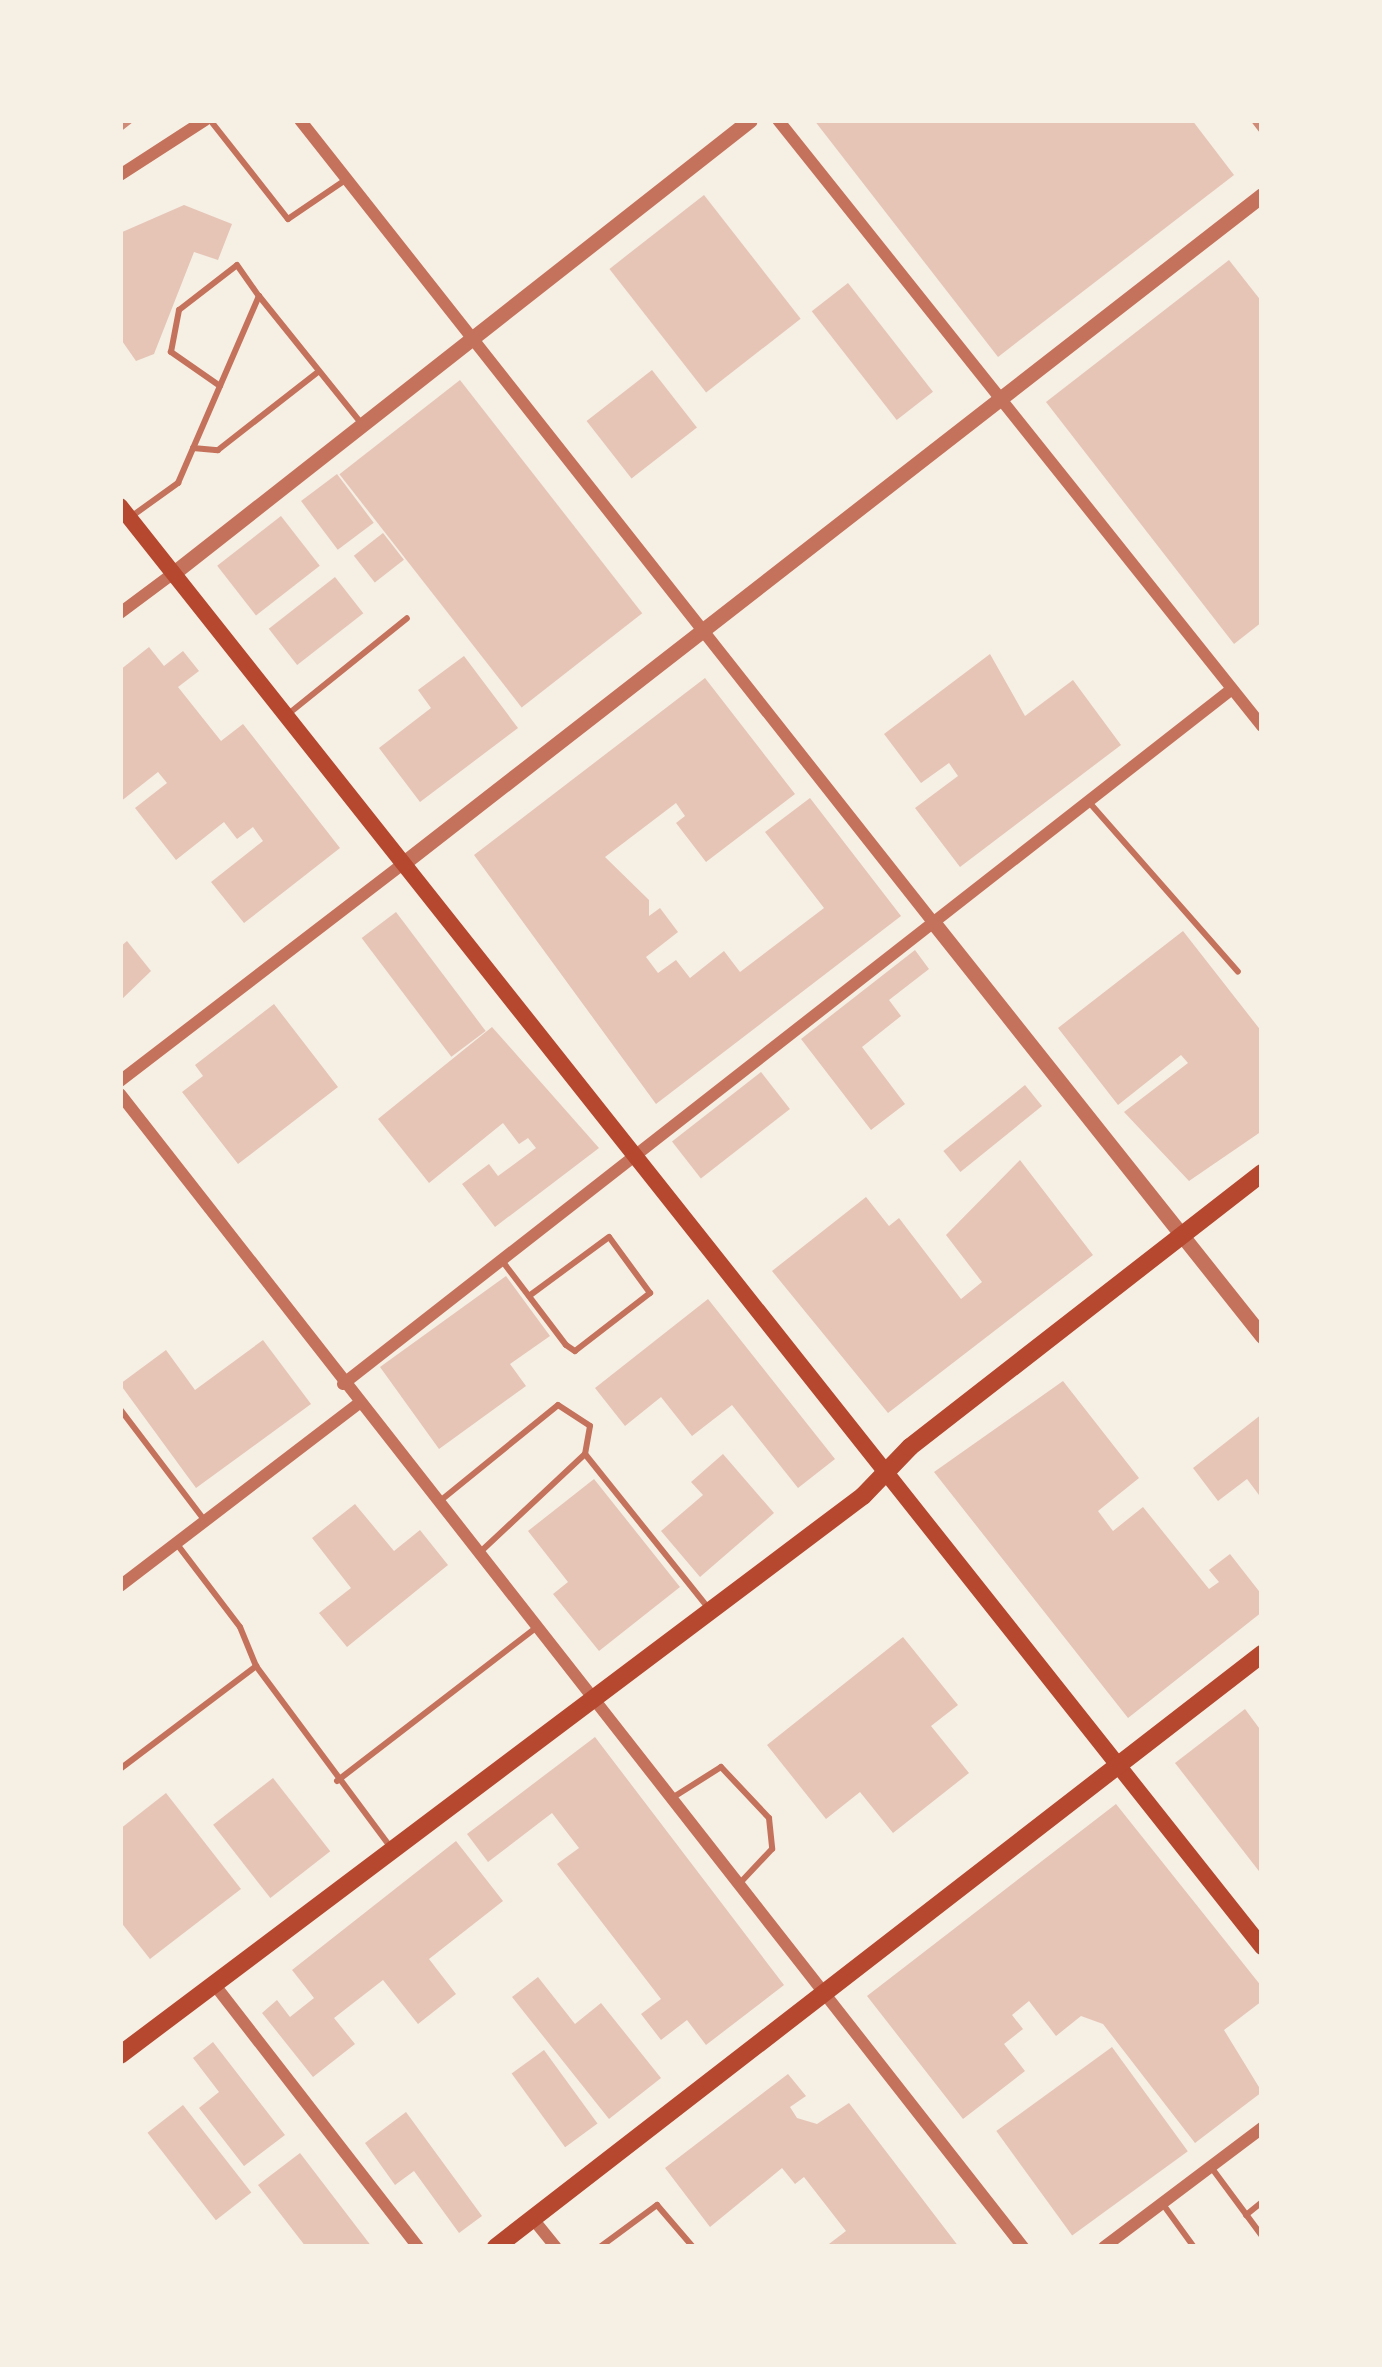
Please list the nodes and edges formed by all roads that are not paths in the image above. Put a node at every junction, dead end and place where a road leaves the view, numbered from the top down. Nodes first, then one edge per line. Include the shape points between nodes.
1 (207, 120) edge
2 (300, 120) edge
3 (750, 120) edge
4 (778, 120) edge
5 (120, 175) edge
6 (347, 179) junction
7 (1262, 195) edge
8 (259, 296) junction
9 (472, 338) junction
10 (319, 371) junction
11 (220, 386) junction
12 (994, 399) junction
13 (362, 424) junction
14 (193, 448) junction
15 (125, 512) edge
16 (171, 575) junction
17 (120, 613) edge
18 (406, 618) dead end
19 (708, 627) junction
20 (1232, 689) junction
21 (285, 718) junction
22 (1262, 726) edge
23 (1088, 801) junction
24 (401, 865) junction
25 (933, 922) junction
26 (1238, 972) dead end
27 (120, 1082) edge
28 (120, 1094) edge
29 (638, 1160) junction
30 (1262, 1173) edge
31 (1182, 1235) junction
32 (503, 1262) junction
33 (529, 1296) junction
34 (1262, 1336) edge
35 (343, 1384) junction
36 (358, 1404) junction
37 (120, 1409) edge
38 (585, 1454) junction
39 (883, 1474) junction
40 (437, 1503) junction
41 (206, 1521) junction
42 (176, 1544) junction
43 (477, 1555) junction
44 (120, 1586) edge
45 (711, 1612) junction
46 (536, 1628) junction
47 (1262, 1654) edge
48 (256, 1666) junction
49 (589, 1695) junction
50 (1117, 1766) junction
51 (120, 1769) edge
52 (337, 1781) junction
53 (672, 1798) junction
54 (391, 1848) junction
55 (740, 1883) junction
56 (1262, 1947) edge
57 (214, 1984) junction
58 (826, 1989) junction
59 (120, 2054) edge
60 (1262, 2128) edge
61 (1210, 2167) junction
62 (1262, 2202) edge
63 (1162, 2203) junction
64 (1246, 2215) junction
65 (533, 2219) junction
66 (1262, 2236) edge
67 (418, 2247) edge
68 (496, 2247) edge
69 (556, 2247) edge
70 (600, 2247) edge
71 (693, 2247) edge
72 (1024, 2247) edge
73 (1104, 2247) edge
74 (1195, 2247) edge

1 - 5 street
1 - 6 lane via 288,219
2 - 6 street
3 - 9 street
4 - 12 street
6 - 9 street
7 - 12 street
8 - 10 lane
8 - 11 lane
8 - 11 lane via 236,265 179,310 171,352
9 - 13 street
9 - 19 street
10 - 13 lane
10 - 14 lane via 218,450
11 - 14 lane
12 - 19 street
12 - 20 street
13 - 16 street
14 - 15 lane via 178,483
15 - 16 main road
16 - 17 street
16 - 21 main road
18 - 21 lane
19 - 24 street
19 - 25 street
20 - 22 street
20 - 23 street
21 - 24 main road
23 - 25 street
23 - 26 lane
24 - 27 street
24 - 29 main road
25 - 29 street
25 - 31 street
28 - 35 street
29 - 32 street
29 - 39 main road
30 - 31 main road
31 - 34 street
31 - 39 main road
32 - 33 lane
32 - 35 street
33 - 33 lane via 575,1352 650,1293 609,1237
35 - 36 street
36 - 40 street
36 - 41 street
37 - 41 lane
38 - 40 lane via 590,1426 558,1405
38 - 43 lane
38 - 45 lane
39 - 45 main road
39 - 50 main road
40 - 43 street
41 - 42 street
42 - 44 street
42 - 48 lane via 240,1627
43 - 46 street
45 - 49 main road
46 - 49 street
46 - 52 lane
47 - 50 main road
48 - 51 lane
48 - 52 lane
49 - 53 street
49 - 54 main road
50 - 56 main road
50 - 58 main road
52 - 54 lane
53 - 55 street
53 - 55 lane via 721,1767 769,1818 772,1849
54 - 57 main road
55 - 58 street
57 - 59 main road
57 - 67 street
58 - 65 main road
58 - 72 street
60 - 61 street
61 - 63 street
61 - 64 lane
62 - 64 lane
63 - 73 street
63 - 74 lane
64 - 66 lane
65 - 68 main road
65 - 69 street
70 - 71 lane via 657,2205

